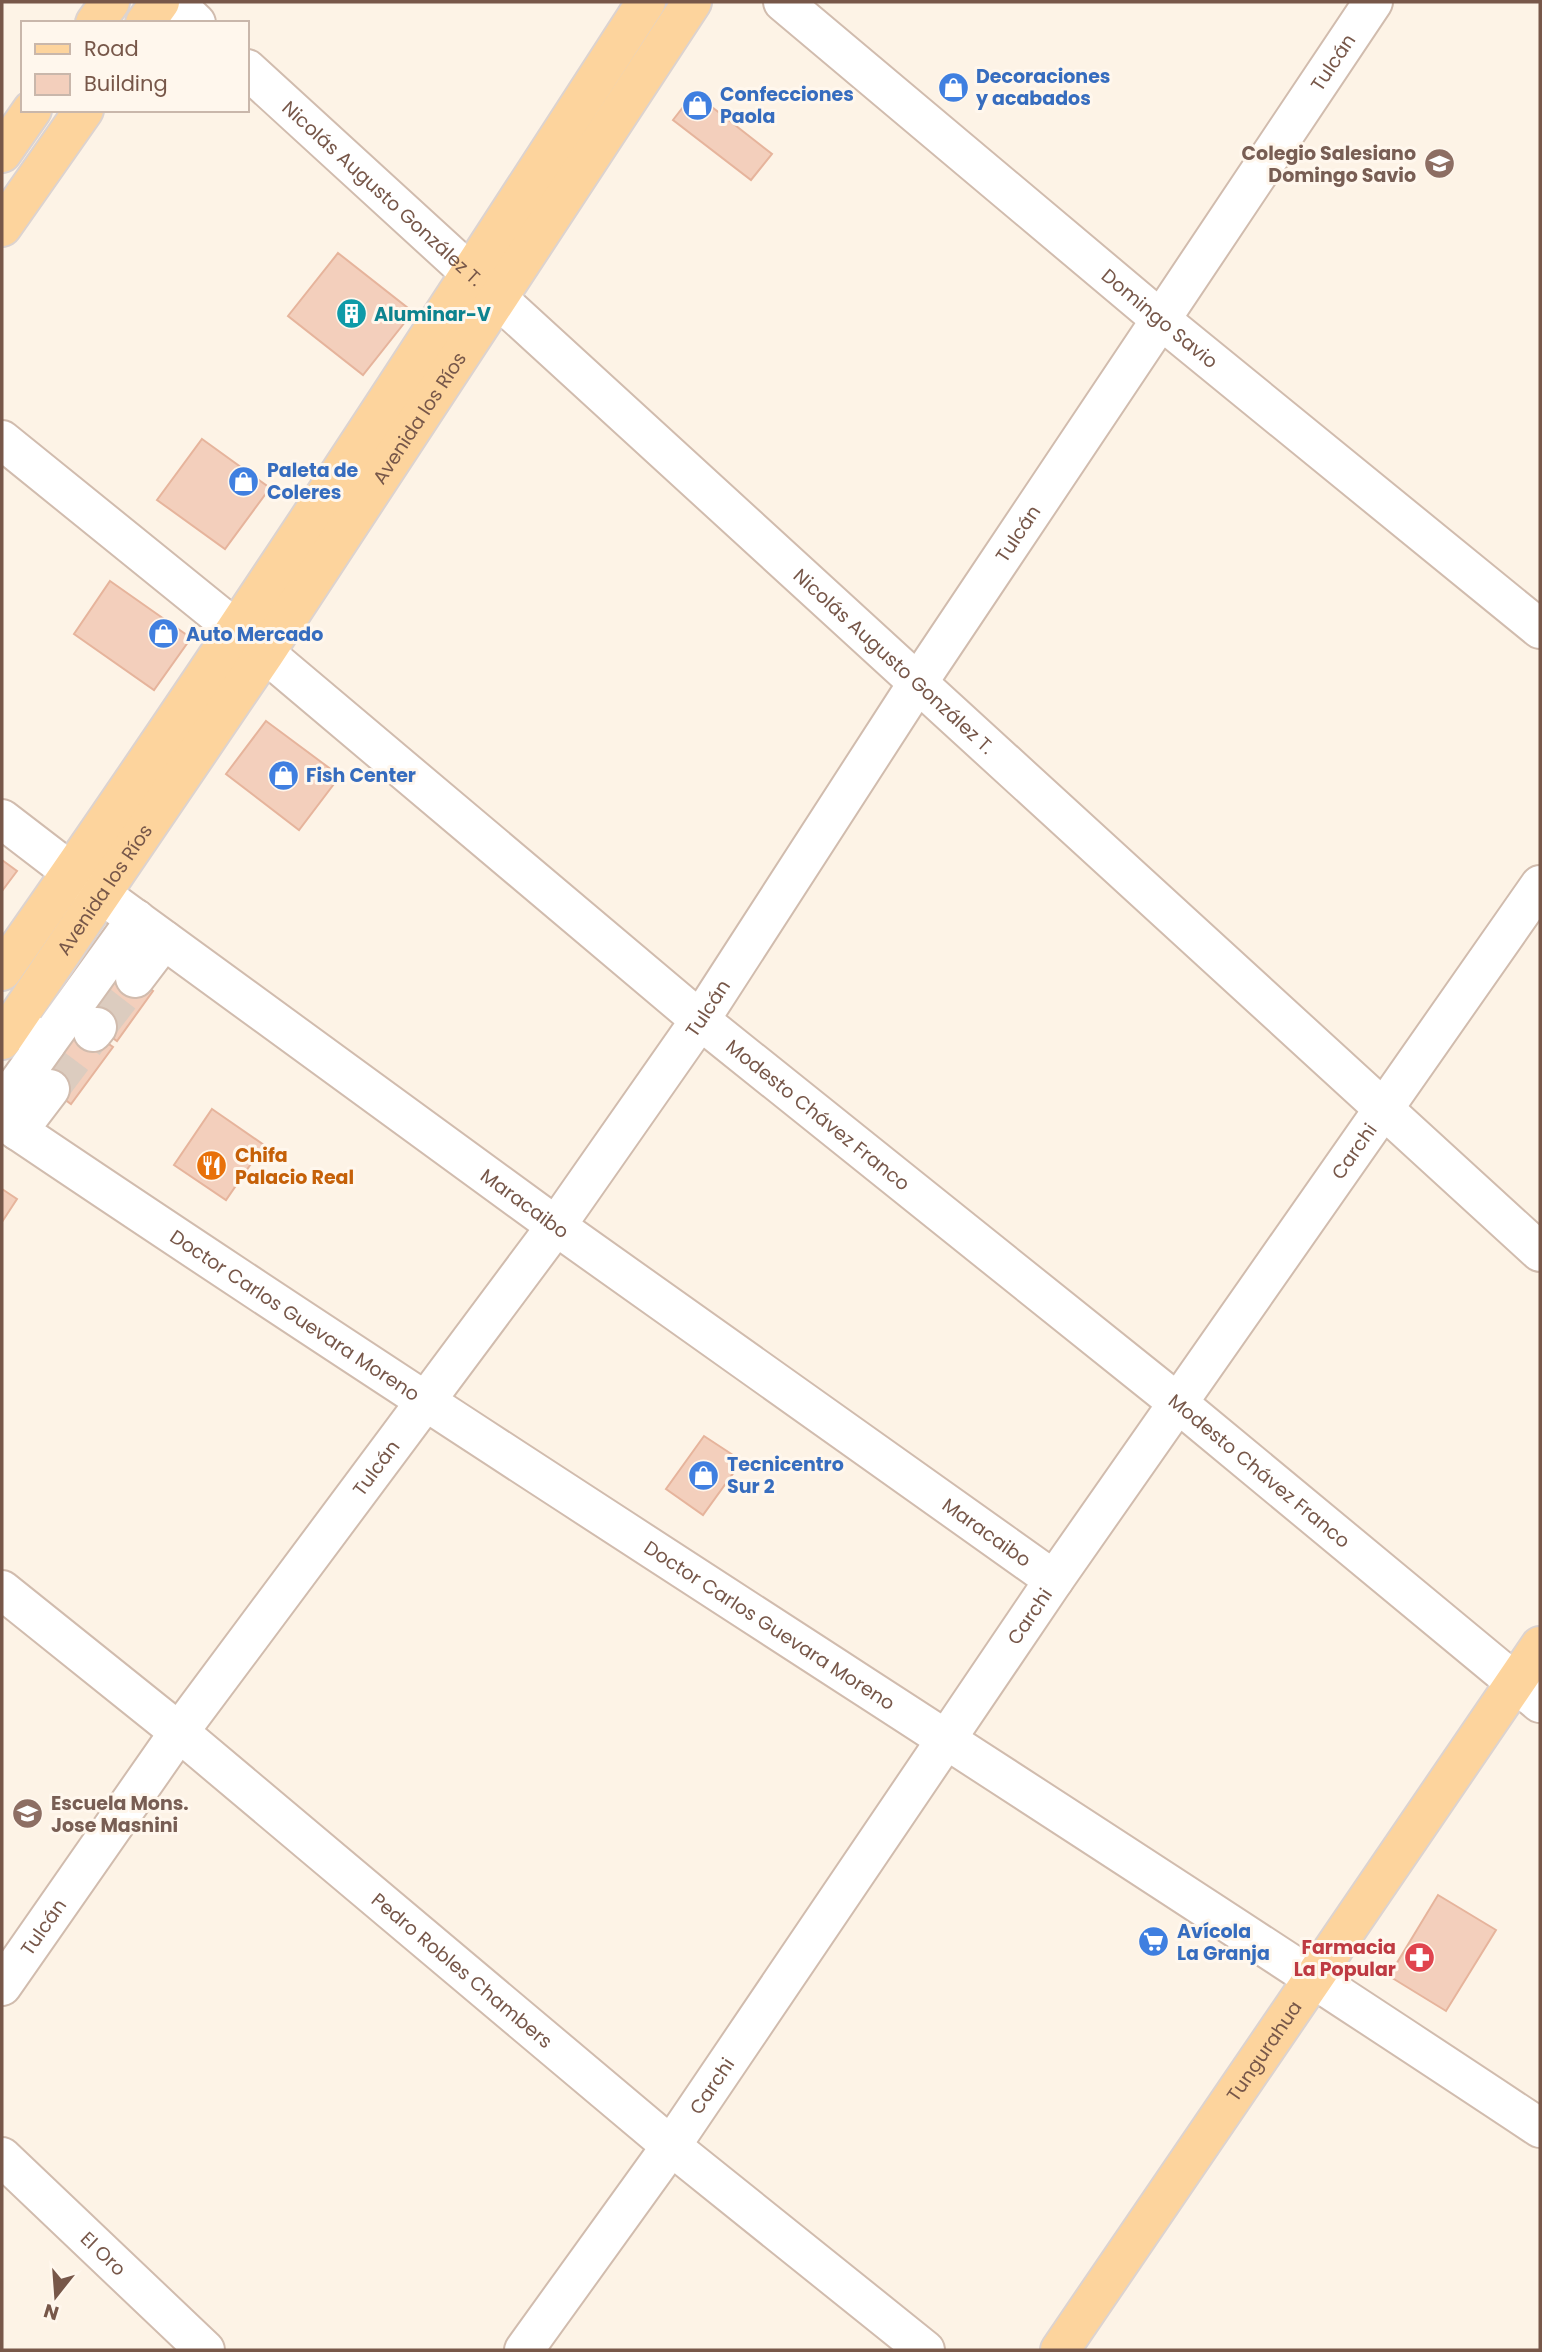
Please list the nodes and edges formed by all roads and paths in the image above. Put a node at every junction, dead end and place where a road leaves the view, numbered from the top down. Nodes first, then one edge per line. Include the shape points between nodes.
1 (110, 2) edge
2 (160, 2) edge
3 (174, 2) edge
4 (646, 2) edge
5 (691, 2) edge
6 (783, 2) edge
7 (1373, 2) edge
8 (96, 21) edge
9 (146, 21) edge
10 (194, 21) edge
11 (248, 70) edge
12 (31, 112) edge
13 (83, 112) edge
14 (2, 153) edge
15 (2, 228) edge
16 (470, 274) junction
17 (498, 300) junction
18 (1160, 319) junction
19 (2, 440) edge
20 (1540, 629) edge
21 (235, 630) junction
22 (265, 653) junction
23 (917, 684) junction
24 (2, 819) edge
25 (86, 883) junction
26 (1540, 885) edge
27 (150, 930) junction
28 (2, 971) edge
29 (135, 978) tunnel mouth
30 (700, 1020) junction
31 (7, 1032) edge
32 (46, 1044) junction
33 (50, 1088) tunnel mouth
34 (1384, 1108) junction
35 (7, 1119) edge
36 (556, 1226) junction
37 (1540, 1252) edge
38 (425, 1400) junction
39 (1179, 1404) junction
40 (1054, 1580) junction
41 (2, 1590) edge
42 (1540, 1646) edge
43 (1527, 1693) edge
44 (179, 1732) junction
45 (947, 1740) junction
46 (1315, 1978) junction
47 (2, 1986) edge
48 (1540, 2128) edge
49 (671, 2146) junction
50 (2, 2157) edge
51 (205, 2350) edge
52 (524, 2350) edge
53 (925, 2350) edge
54 (1060, 2350) edge

1 - 8 main road
2 - 9 main road
3 - 10 street
4 - 16 main road, Avenida los Ríos
5 - 17 main road, Avenida los Ríos
6 - 18 street, Domingo Savio
7 - 18 street, Tulcán
11 - 16 street, Nicolás Augusto González T.
12 - 14 main road
13 - 15 main road
16 - 17 street, Nicolás Augusto González T.
16 - 21 main road, Avenida los Ríos
17 - 22 main road, Avenida los Ríos
17 - 23 street, Nicolás Augusto González T.
18 - 20 street, Domingo Savio
18 - 23 street, Tulcán
19 - 21 street, Modesto Chávez Franco
21 - 22 street, Modesto Chávez Franco
21 - 25 main road, Avenida los Ríos
22 - 25 main road, Avenida los Ríos
22 - 30 street, Modesto Chávez Franco
23 - 30 street, Tulcán
23 - 34 street, Nicolás Augusto González T.
24 - 25 street, Maracaibo
25 - 27 street, Maracaibo
25 - 28 main road, Avenida los Ríos
25 - 31 main road, Avenida los Ríos
26 - 34 street, Carchi
27 - 29 street
27 - 32 street via 90,1025
27 - 36 street, Maracaibo
30 - 36 street, Tulcán
30 - 39 street, Modesto Chávez Franco
31 - 32 street
32 - 35 street
33 - 35 street
34 - 37 street, Nicolás Augusto González T.
34 - 39 street, Carchi
35 - 38 street, Doctor Carlos Guevara Moreno
36 - 38 street, Tulcán
36 - 40 street, Maracaibo
38 - 44 street, Tulcán
38 - 45 street, Doctor Carlos Guevara Moreno
39 - 40 street, Carchi
39 - 43 street, Modesto Chávez Franco
40 - 45 street, Carchi
41 - 44 street, Pedro Robles Chambers
42 - 43 main road, Tungurahua
43 - 46 main road, Tungurahua
44 - 47 street, Tulcán
44 - 49 street, Pedro Robles Chambers
45 - 46 street, Doctor Carlos Guevara Moreno
45 - 49 street, Carchi
46 - 48 street, Doctor Carlos Guevara Moreno
46 - 54 main road, Tungurahua
49 - 52 street, Carchi
49 - 53 street, Pedro Robles Chambers
50 - 51 street, El Oro

